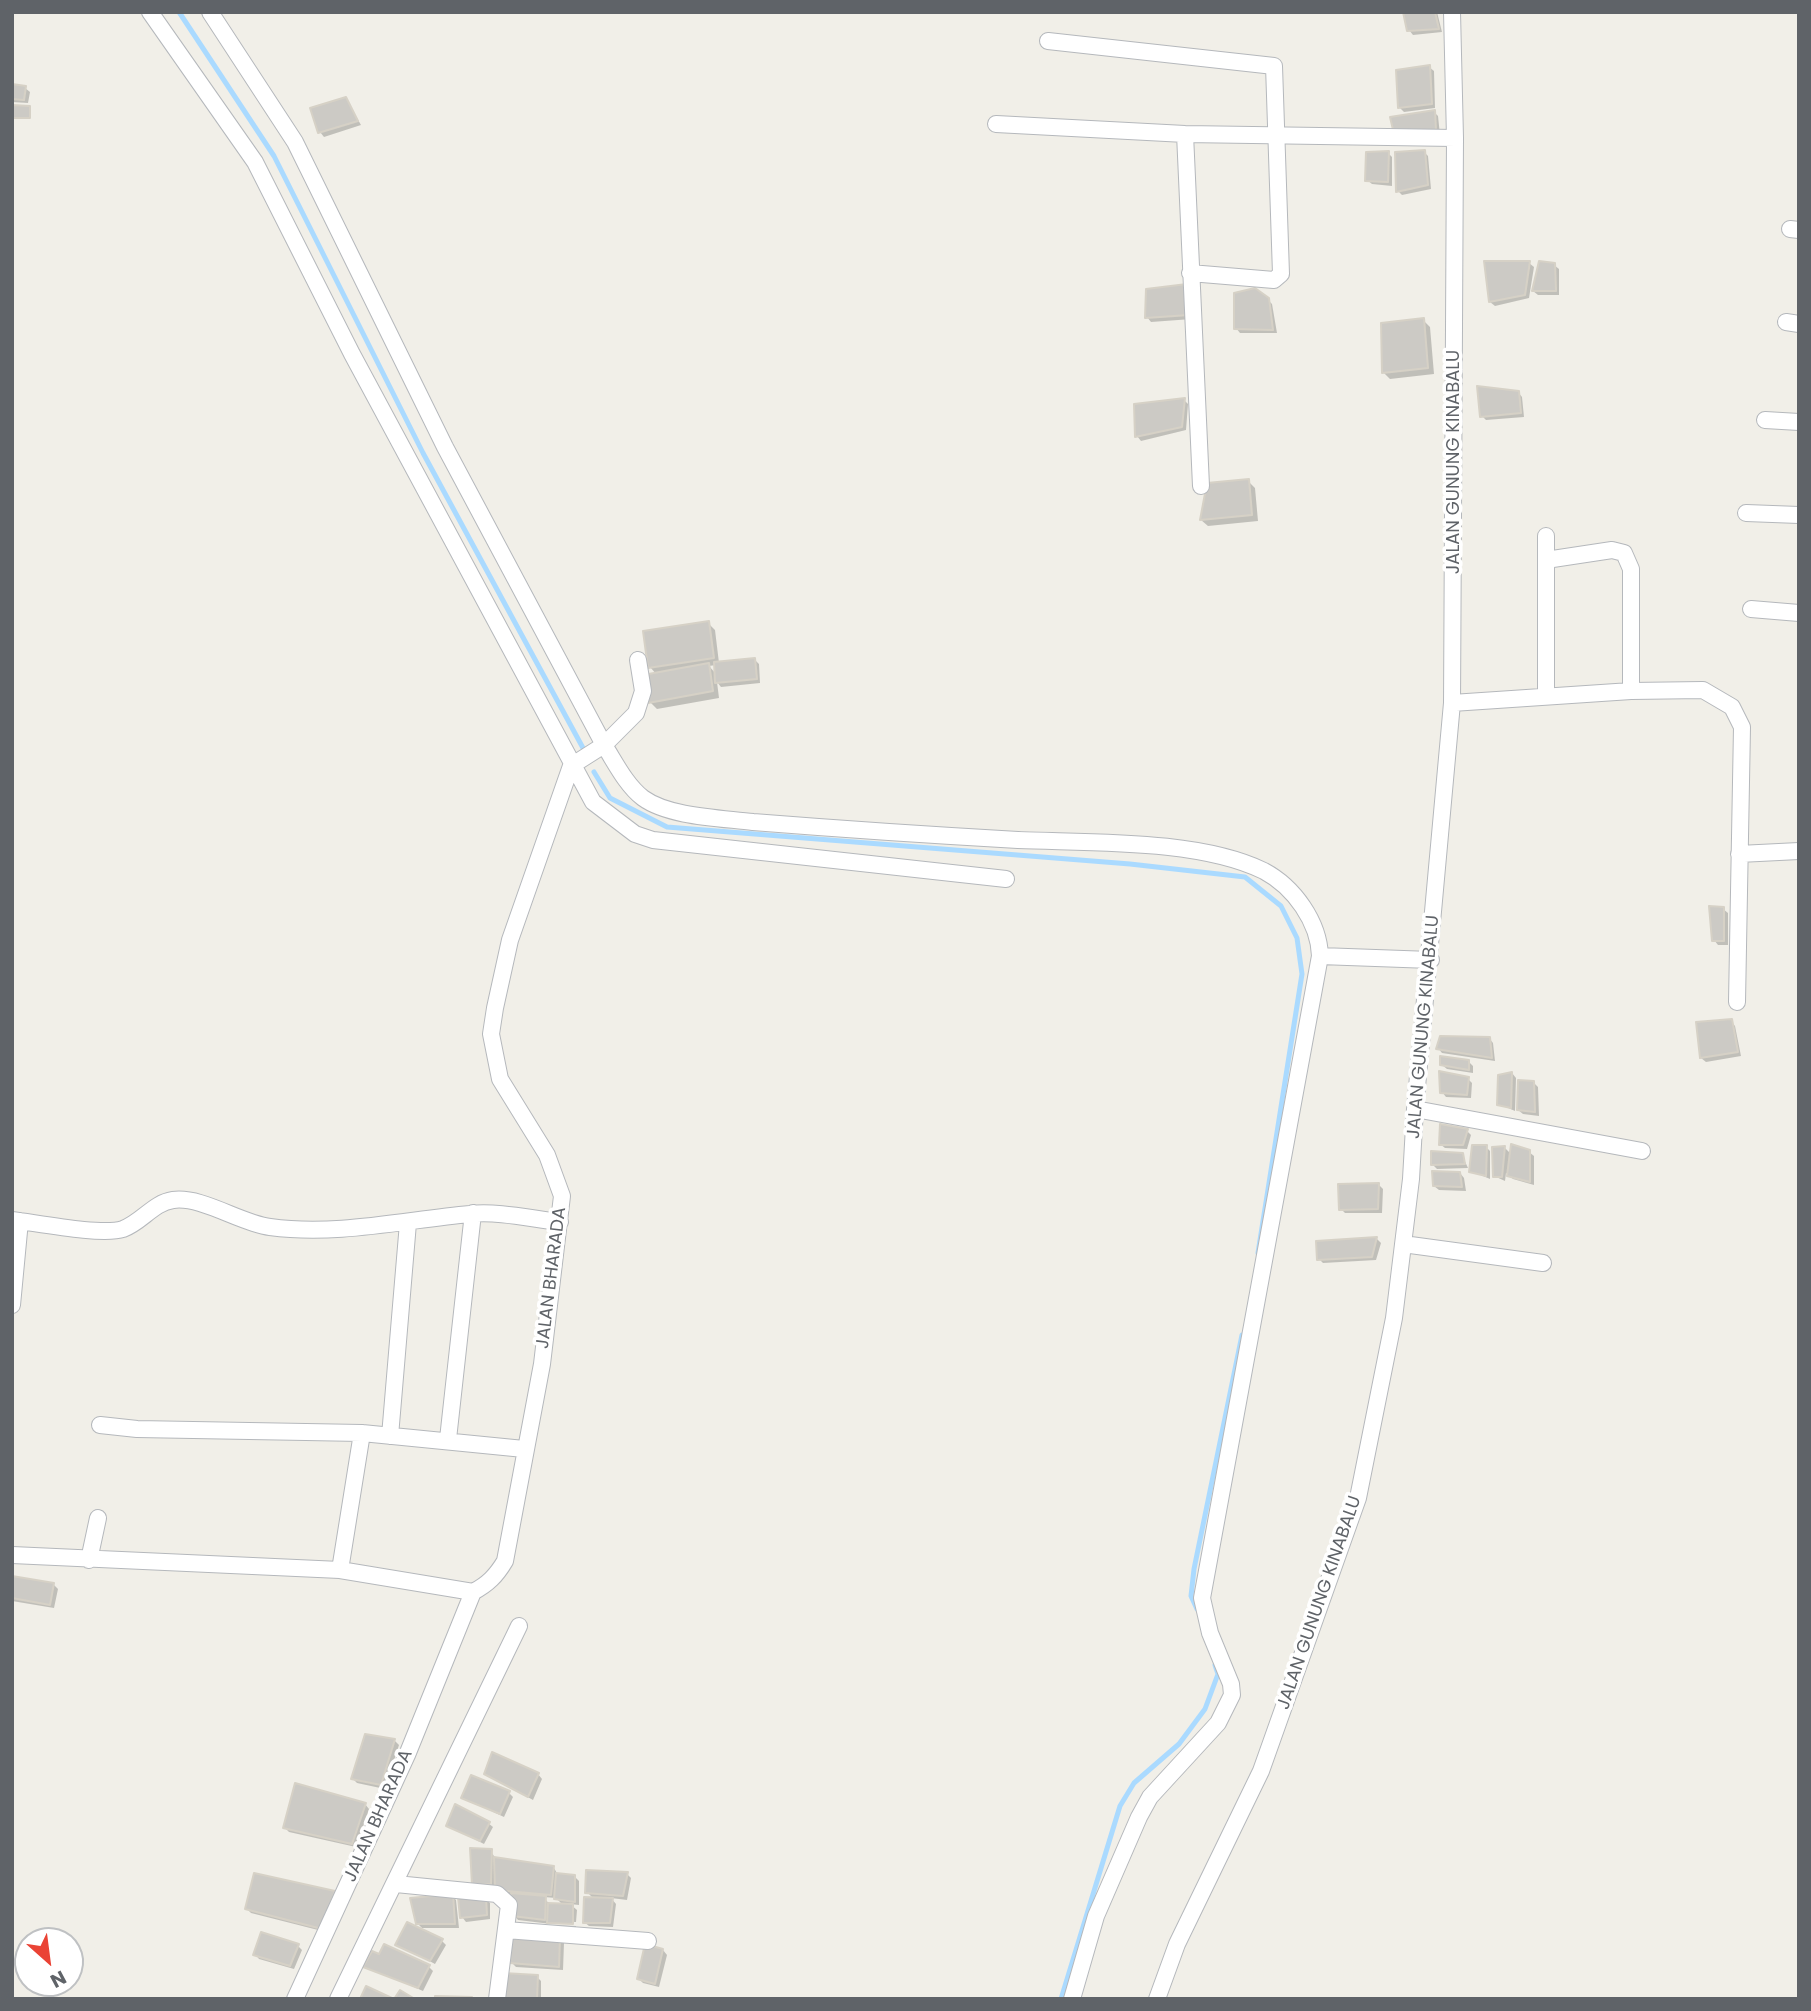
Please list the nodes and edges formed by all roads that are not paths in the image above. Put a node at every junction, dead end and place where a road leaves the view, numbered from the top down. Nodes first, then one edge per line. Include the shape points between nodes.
1 (150, 12) edge
2 (210, 12) edge
3 (1452, 12) edge
4 (1048, 41) dead end
5 (996, 124) dead end
6 (1185, 134) junction
7 (1276, 135) junction
8 (1455, 138) junction
9 (1190, 272) junction
10 (1765, 420) dead end
11 (1799, 422) edge
12 (1201, 486) dead end
13 (1746, 513) dead end
14 (1799, 515) edge
15 (1546, 536) dead end
16 (1546, 560) junction
17 (1751, 609) dead end
18 (1799, 613) edge
19 (638, 660) dead end
20 (1631, 691) junction
21 (1546, 696) junction
22 (1452, 703) junction
23 (600, 748) junction
24 (575, 763) junction
25 (1799, 851) edge
26 (1739, 854) junction
27 (1006, 879) dead end
28 (1320, 956) junction
29 (1431, 960) junction
30 (1737, 1002) dead end
31 (1415, 1109) junction
32 (1642, 1151) dead end
33 (473, 1213) junction
34 (16, 1220) edge
35 (560, 1222) junction
36 (408, 1223) junction
37 (1403, 1244) junction
38 (1543, 1263) dead end
39 (12, 1305) edge
40 (100, 1425) dead end
41 (362, 1433) junction
42 (390, 1436) junction
43 (448, 1440) junction
44 (524, 1449) junction
45 (98, 1518) dead end
46 (12, 1555) edge
47 (89, 1560) junction
48 (340, 1570) junction
49 (472, 1592) junction
50 (519, 1626) dead end
51 (396, 1884) junction
52 (506, 1930) junction
53 (648, 1941) dead end
54 (295, 1999) edge
55 (338, 1999) edge
56 (497, 1999) edge
57 (1072, 1999) edge
58 (1157, 1999) edge

1 - 24 street via 255,162 352,354
2 - 23 street via 295,142
3 - 8 street, JALAN GUNUNG KINABALU
4 - 7 street via 1272,65 1276,73
5 - 6 street
6 - 7 street
6 - 9 street
7 - 8 street
7 - 9 street via 1279,278
8 - 22 street, JALAN GUNUNG KINABALU
9 - 12 street
10 - 11 street
13 - 14 street
15 - 16 street
16 - 20 street via 1612,550 1624,553 1631,569
16 - 21 street
17 - 18 street
19 - 23 street via 641,701 631,719
20 - 21 street
20 - 26 street via 1703,690 1737,713 1742,727
21 - 22 street
22 - 29 street, JALAN GUNUNG KINABALU
23 - 24 street
23 - 28 street via 643,797 695,816 1161,847 1230,859 1264,872 1294,896 1314,926
24 - 27 street via 593,802 635,834 653,840
24 - 35 street, JALAN BHARADA via 510,940 491,1034 500,1079 559,1182
25 - 26 street
26 - 30 street
28 - 29 street
28 - 57 street via 1202,1598 1231,1695 1218,1723 1150,1797 1139,1817 1096,1916
29 - 31 street, JALAN GUNUNG KINABALU
31 - 32 street
31 - 37 street, JALAN GUNUNG KINABALU
33 - 35 street
33 - 36 street
33 - 43 street
34 - 36 street via 121,1230 158,1205 174,1200 190,1201 261,1226 298,1230
34 - 39 street
35 - 44 street, JALAN BHARADA via 542,1364
36 - 42 street
37 - 38 street
37 - 58 street, JALAN GUNUNG KINABALU via 1394,1318 1359,1498 1262,1771 1177,1944
40 - 41 street
41 - 42 street
41 - 48 street
42 - 43 street
43 - 44 street
44 - 49 street, JALAN BHARADA via 505,1561 488,1584
45 - 47 street
46 - 47 street
47 - 48 street
48 - 49 street
49 - 54 street, JALAN BHARADA via 407,1755
50 - 51 street
51 - 52 street via 497,1894 509,1905
51 - 55 street
52 - 53 street
52 - 56 street

